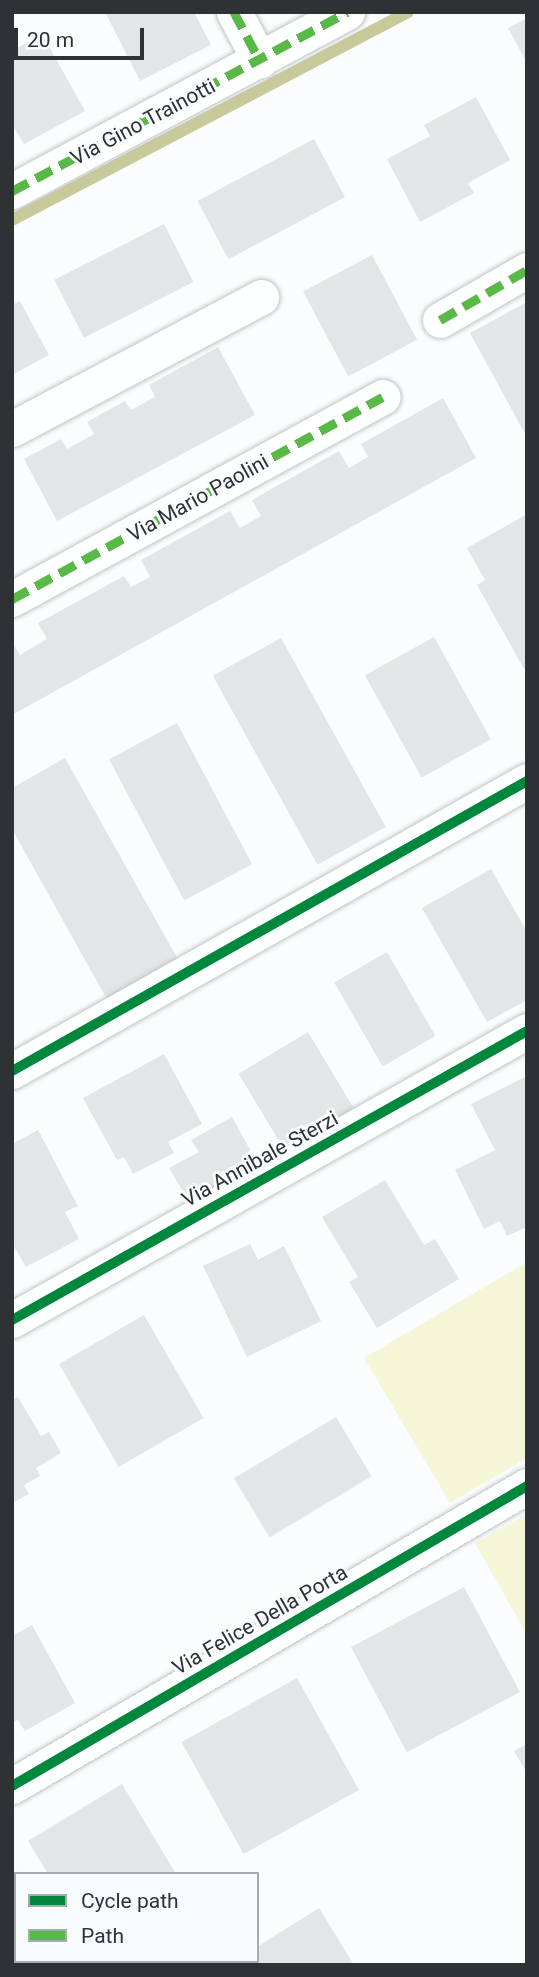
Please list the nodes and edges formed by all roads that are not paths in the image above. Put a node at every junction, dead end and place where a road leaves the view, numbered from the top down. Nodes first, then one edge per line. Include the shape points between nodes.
1 (233, 12) edge
2 (347, 12) edge
3 (260, 61) junction
4 (12, 191) edge
5 (527, 270) edge
6 (261, 297) dead end
7 (440, 320) dead end
8 (383, 397) dead end
9 (12, 429) edge
10 (12, 599) edge
11 (527, 781) edge
12 (527, 1031) edge
13 (12, 1071) edge
14 (12, 1320) edge
15 (527, 1486) edge
16 (12, 1786) edge

1 - 3 street
2 - 3 street, Via Gino Trainotti
3 - 4 street, Via Gino Trainotti
5 - 7 street
6 - 9 street
8 - 10 street, Via Mario Paolini
11 - 13 street
12 - 14 street, Via Annibale Sterzi
15 - 16 street, Via Felice Della Porta

